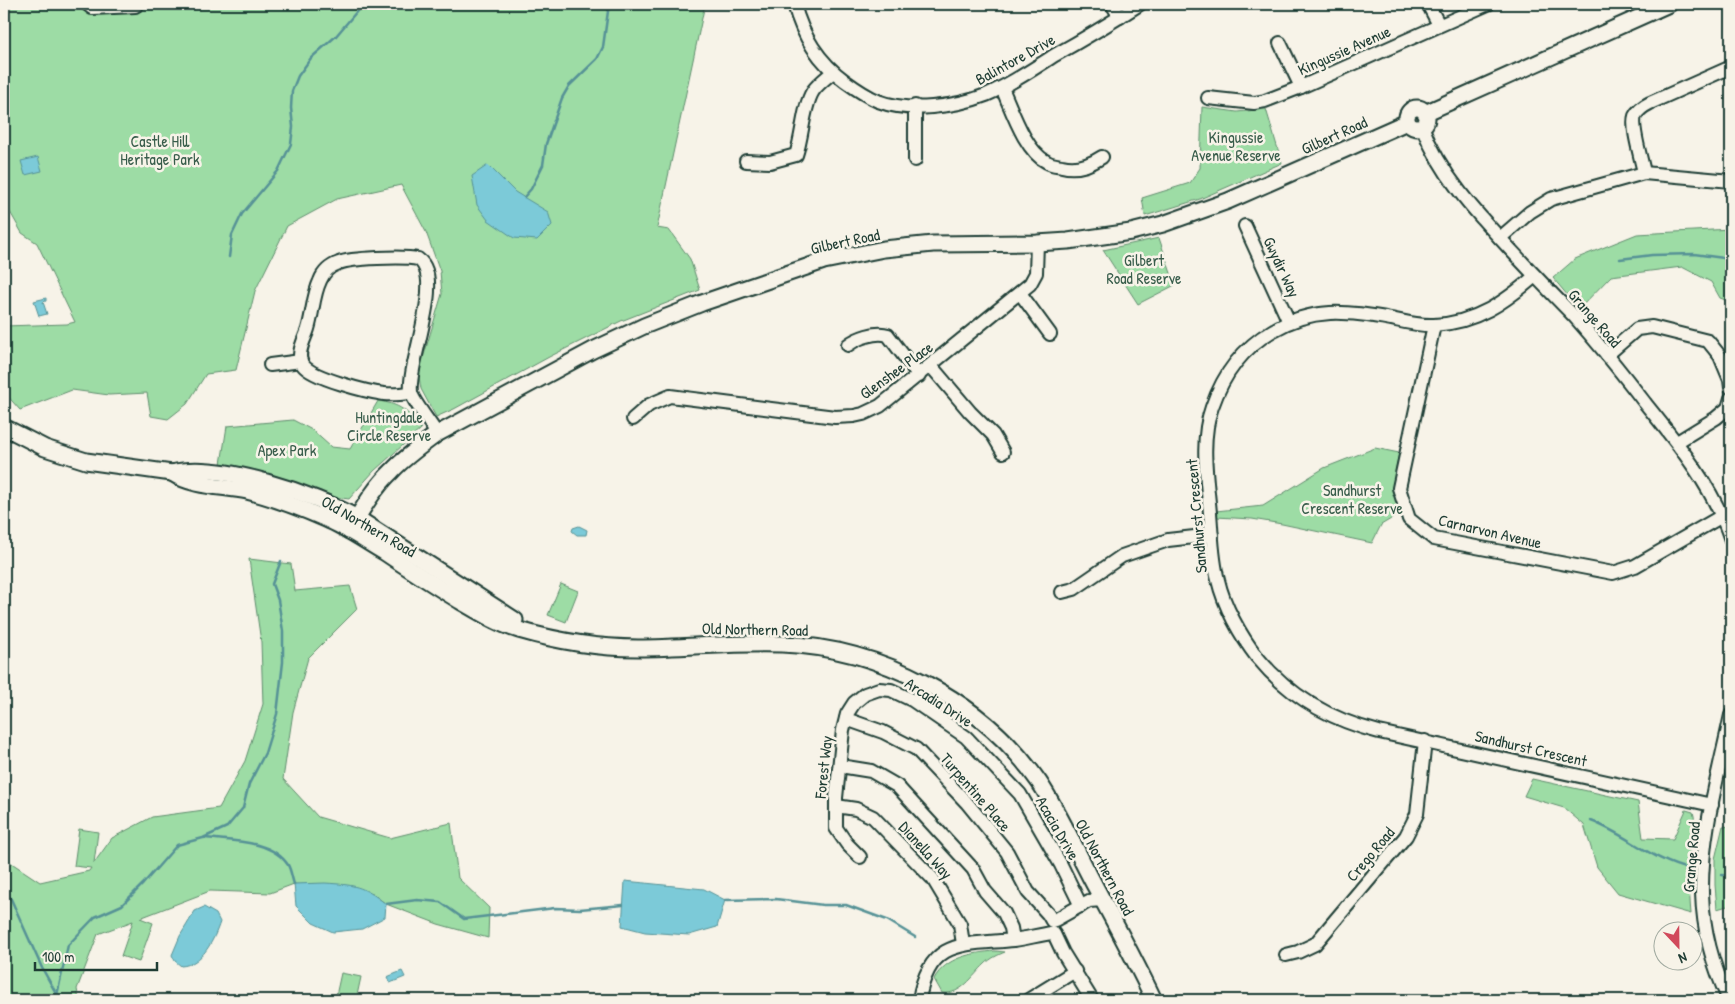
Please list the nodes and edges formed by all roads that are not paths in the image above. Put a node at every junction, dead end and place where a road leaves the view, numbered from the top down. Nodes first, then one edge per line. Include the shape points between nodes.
1 (87, 4) edge
2 (138, 4) edge
3 (794, 4) edge
4 (1112, 4) edge
5 (1140, 4) edge
6 (1428, 4) edge
7 (1488, 4) edge
8 (1669, 4) edge
9 (1120, 17) junction
10 (1439, 25) junction
11 (1280, 43) dead end
12 (1731, 67) edge
13 (833, 72) junction
14 (1301, 87) junction
15 (1002, 88) junction
16 (1208, 98) dead end
17 (914, 106) junction
18 (1418, 121) junction
19 (1102, 157) dead end
20 (916, 160) dead end
21 (746, 161) dead end
22 (1644, 173) junction
23 (1731, 181) edge
24 (1245, 226) dead end
25 (1500, 238) junction
26 (1037, 243) junction
27 (1535, 276) junction
28 (1020, 293) junction
29 (1289, 322) junction
30 (1434, 325) junction
31 (1050, 334) dead end
32 (848, 345) dead end
33 (1607, 355) junction
34 (301, 361) junction
35 (270, 365) dead end
36 (931, 366) junction
37 (919, 376) junction
38 (1731, 388) edge
39 (411, 393) junction
40 (1731, 398) edge
41 (633, 419) dead end
42 (4, 427) edge
43 (437, 434) junction
44 (1677, 442) junction
45 (1003, 452) dead end
46 (1722, 516) junction
47 (353, 524) junction
48 (1212, 535) junction
49 (1731, 540) edge
50 (1062, 592) dead end
51 (879, 690) joint
52 (1731, 715) edge
53 (846, 719) junction
54 (1424, 741) junction
55 (840, 766) junction
56 (999, 771) joint
57 (1712, 805) junction
58 (836, 806) junction
59 (860, 857) dead end
60 (1103, 900) junction
61 (1081, 906) junction
62 (1055, 929) junction
63 (1014, 940) junction
64 (963, 944) junction
65 (1286, 955) dead end
66 (1075, 972) junction
67 (919, 1000) edge
68 (1028, 1000) edge
69 (1092, 1000) edge
70 (1154, 1000) edge
71 (1727, 1000) edge

1 - 2 street via 92,8
3 - 13 street, Balintore Drive via 798,21 815,51
4 - 9 street
5 - 9 street, Balintore Drive
6 - 10 street
7 - 10 street, Kingussie Avenue
8 - 18 main road, Gilbert Road
9 - 15 street, Balintore Drive
10 - 14 street, Kingussie Avenue
11 - 14 street
12 - 22 street via 1639,110 1634,125
13 - 17 street, Balintore Drive via 859,92 878,101
13 - 21 street via 810,98 796,155 770,162
14 - 16 street, Kingussie Avenue via 1265,101
15 - 17 street, Balintore Drive via 954,104
15 - 19 street via 1027,142 1035,154 1048,163 1068,168 1086,166
17 - 20 street
18 - 25 street, Grange Road via 1463,197
18 - 26 main road, Gilbert Road via 1180,219 1131,232
22 - 23 street
22 - 25 street via 1551,199
24 - 29 street, Gwydir Way
25 - 27 street, Grange Road
26 - 28 street, Glenshee Place via 1036,273
26 - 43 main road, Gilbert Road via 933,244 884,249 824,261 644,326
27 - 30 street, Sandhurst Crescent via 1509,298 1481,314
27 - 33 street, Grange Road
28 - 31 street
28 - 36 street, Glenshee Place
29 - 30 street, Sandhurst Crescent via 1340,312
29 - 48 street, Sandhurst Crescent via 1258,340 1238,359 1222,382 1211,408 1206,461
30 - 46 street, Carnarvon Avenue via 1399,488 1409,519 1434,539 1613,573 1635,566
32 - 37 street via 862,337 888,335
33 - 38 street via 1637,329 1652,327 1708,341 1720,356
33 - 44 street, Grange Road
34 - 35 street
34 - 39 street via 314,374 362,389 385,394
34 - 39 street via 301,349 318,283 327,270 340,262 354,260 418,259 427,271 427,298
36 - 37 street, Glenshee Place
36 - 45 street via 993,435
37 - 41 street, Glenshee Place via 880,406 854,416 835,417 670,396 649,405
39 - 43 street
40 - 44 street via 1728,408
42 - 47 main road, Old Northern Road via 45,448 86,461 172,473 186,469 268,482 341,509
43 - 47 main road, Gilbert Road via 391,471
44 - 46 street, Grange Road via 1699,473
46 - 49 street, Grange Road
47 - 60 main road, Old Northern Road via 540,635 635,648 752,644 807,646 856,655 928,684 987,725 1014,751 1039,782
48 - 50 street via 1168,540 1122,556 1074,589
48 - 54 street, Sandhurst Crescent via 1213,558 1224,598 1246,640 1287,688 1307,703 1342,721
51 - 53 street, Forest Way via 854,702
51 - 56 street, Arcadia Drive via 892,690 940,719 966,737
52 - 57 street, Grange Road
53 - 55 street, Forest Way
53 - 62 street, Turpentine Place via 883,732 916,749 1007,852 1028,892 1048,914
54 - 57 street, Sandhurst Crescent
54 - 65 street, Crego Road via 1417,814 1406,836 1315,944
55 - 58 street, Forest Way
55 - 63 street via 871,772 897,786 973,869 985,891 1004,913
56 - 61 street, Acacia Drive via 1020,794
57 - 71 street, Grange Road via 1703,861 1702,894 1714,962
58 - 59 street, Forest Way via 836,828
58 - 64 street, Dianella Way via 873,817 933,879 960,924
60 - 61 street via 1089,901
60 - 62 street
60 - 70 main road, Old Northern Road
61 - 62 street
62 - 63 street
62 - 66 street, Turpentine Place via 1063,953
63 - 64 street
64 - 67 street via 946,951 931,965
66 - 68 street
66 - 69 street, Turpentine Place

